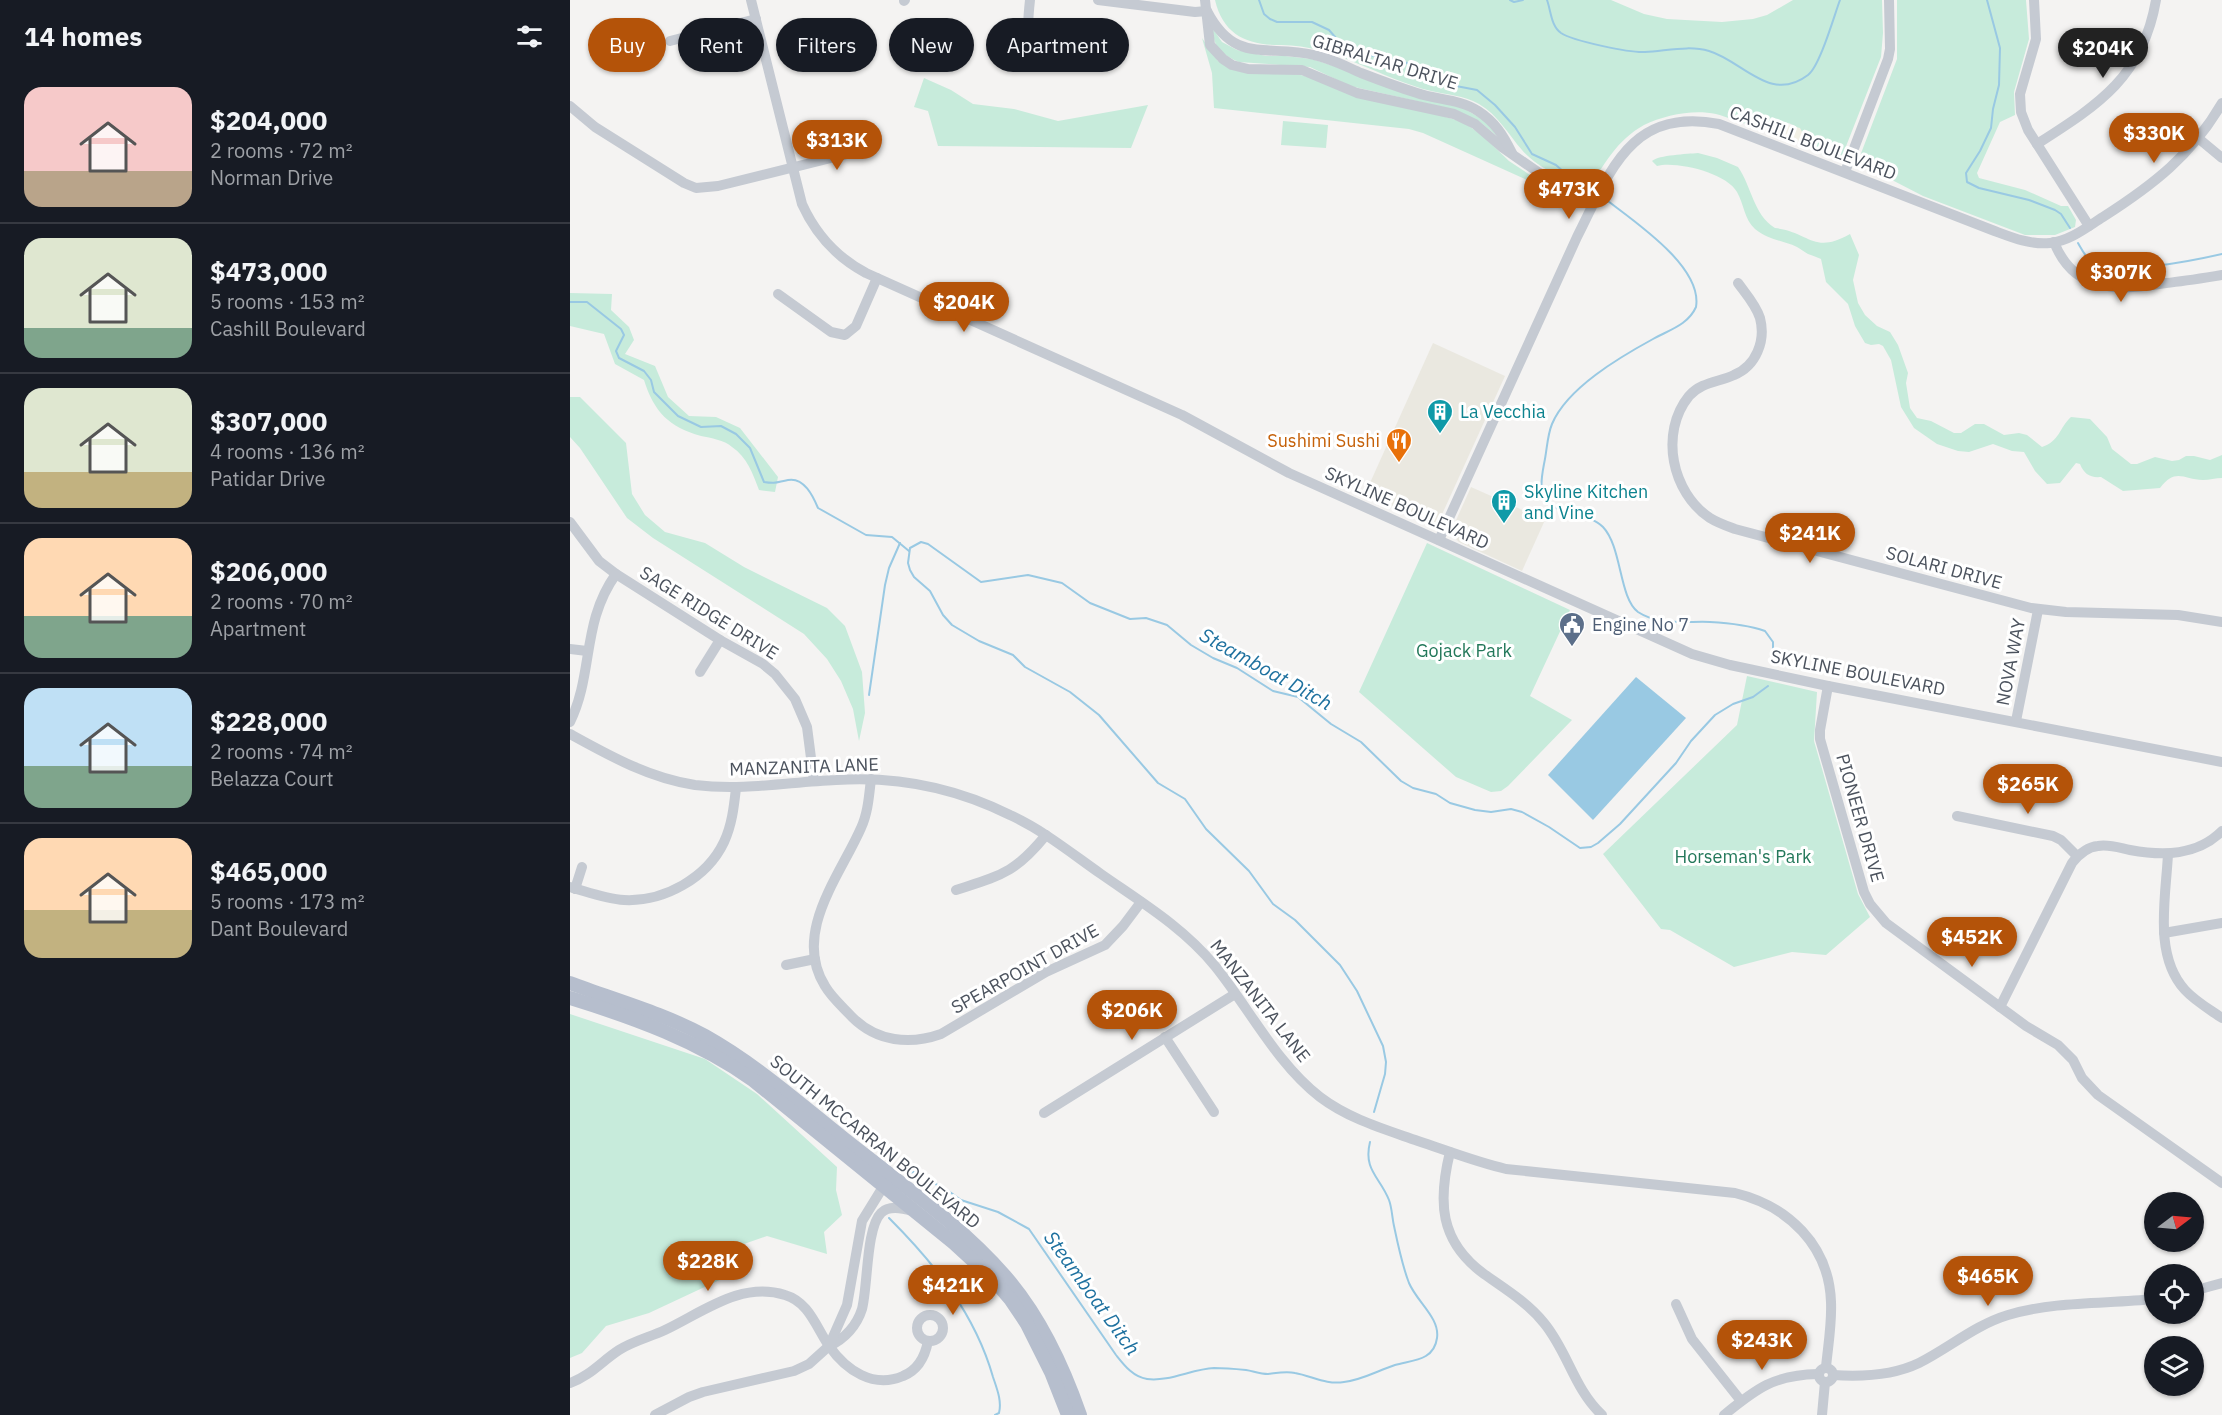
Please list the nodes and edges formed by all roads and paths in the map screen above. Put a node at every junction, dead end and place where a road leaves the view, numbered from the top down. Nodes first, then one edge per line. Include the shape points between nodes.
1 (751, 0) edge
2 (1030, 0) edge
3 (1098, 0) edge
4 (1889, 0) edge
5 (2034, 0) edge
6 (2156, 0) edge
7 (1206, 6) edge
8 (756, 18) edge
9 (1028, 18) edge
10 (678, 38) edge
11 (670, 40) dead end
12 (764, 52) edge
13 (2222, 103) edge
14 (570, 106) edge
15 (2198, 138) junction
16 (2037, 144) junction
17 (875, 147) dead end
18 (1512, 153) junction
19 (2222, 158) edge
20 (792, 168) junction
21 (1845, 172) junction
22 (1594, 203) junction
23 (2089, 226) junction
24 (2054, 242) junction
25 (2222, 275) edge
26 (878, 278) junction
27 (1738, 283) dead end
28 (778, 294) dead end
29 (570, 522) edge
30 (1439, 540) junction
31 (616, 574) junction
32 (2038, 610) junction
33 (2222, 622) edge
34 (720, 640) junction
35 (570, 649) edge
36 (587, 651) junction
37 (700, 672) dead end
38 (1828, 686) junction
39 (2016, 721) junction
40 (570, 722) edge
41 (570, 734) edge
42 (2222, 762) edge
43 (871, 779) junction
44 (814, 782) junction
45 (736, 788) junction
46 (1957, 816) dead end
47 (2222, 831) edge
48 (1046, 835) junction
49 (2168, 854) junction
50 (2077, 856) junction
51 (582, 867) dead end
52 (573, 888) edge
53 (956, 890) dead end
54 (1141, 902) junction
55 (2222, 923) edge
56 (2164, 933) junction
57 (815, 959) junction
58 (786, 965) dead end
59 (570, 983) edge
60 (1235, 994) junction
61 (570, 998) edge
62 (2000, 1007) junction
63 (2222, 1018) edge
64 (1165, 1037) junction
65 (1214, 1112) dead end
66 (1044, 1113) dead end
67 (1450, 1152) junction
68 (2222, 1183) edge
69 (883, 1187) junction
70 (921, 1198) junction
71 (915, 1212) junction
72 (2222, 1283) edge
73 (2204, 1289) edge
74 (2144, 1300) edge
75 (1676, 1304) dead end
76 (928, 1341) dead end
77 (829, 1346) junction
78 (1826, 1375) junction
79 (570, 1383) edge
80 (1741, 1401) junction
81 (655, 1415) edge
82 (1068, 1415) edge
83 (1080, 1415) edge
84 (1602, 1415) edge
85 (1724, 1415) edge
86 (1822, 1415) edge

1 - 8 street, SKYLINE BOULEVARD
2 - 9 street
3 - 7 street via 1195,12
4 - 21 street via 1888,60
5 - 16 street via 2036,39 2020,103 2024,121
6 - 16 street via 2141,48 2119,83 2094,106
7 - 18 street, GIBRALTAR DRIVE via 1214,24 1243,47 1321,56 1402,88 1475,109 1496,125
7 - 18 street, GIBRALTAR DRIVE via 1210,45 1233,65 1302,70 1357,93 1454,114 1475,124
10 - 11 street
12 - 20 street, SKYLINE BOULEVARD
13 - 15 street, CASHILL BOULEVARD
14 - 20 street via 595,127 690,186 710,188
15 - 19 street
15 - 23 street, CASHILL BOULEVARD via 2161,177
16 - 23 street
17 - 20 street
18 - 22 street, GIBRALTAR DRIVE via 1551,182
20 - 26 street, SKYLINE BOULEVARD via 802,204 817,231 838,254
21 - 22 street, CASHILL BOULEVARD via 1728,127 1677,123 1645,135 1627,149
21 - 24 street, CASHILL BOULEVARD via 2016,239
22 - 30 street, CASHILL BOULEVARD
23 - 24 street, CASHILL BOULEVARD
24 - 25 street via 2075,272 2103,286 2126,289
26 - 28 street via 856,326 845,335 831,332
26 - 30 street, SKYLINE BOULEVARD via 1182,416 1270,464
27 - 32 street, SOLARI DRIVE via 1760,317 1762,337 1755,358 1741,372 1695,391 1683,406 1675,429 1676,469 1687,496 1698,508 1735,530
29 - 31 street, SAGE RIDGE DRIVE via 599,561
30 - 38 street, SKYLINE BOULEVARD via 1692,654
31 - 34 street, SAGE RIDGE DRIVE
31 - 36 street via 599,601
32 - 33 street, SOLARI DRIVE via 2178,615
32 - 39 street, NOVA WAY
34 - 37 street
34 - 44 street, SAGE RIDGE DRIVE via 763,664 795,699 807,727
35 - 36 street
36 - 40 street via 579,698
38 - 39 street, SKYLINE BOULEVARD
38 - 62 street, PIONEER DRIVE via 1820,739 1870,904 1886,923
39 - 42 street, SKYLINE BOULEVARD
41 - 45 street, MANZANITA LANE via 651,774 693,784
43 - 44 street, MANZANITA LANE
43 - 48 street, MANZANITA LANE via 914,783 957,794 994,807
43 - 57 street, SPEARPOINT DRIVE via 861,828 819,915 813,943
44 - 45 street, MANZANITA LANE
45 - 52 street via 730,825 721,847 704,869 688,881 660,896 634,900
46 - 50 street via 2053,836
47 - 49 street via 2195,849
48 - 53 street via 1009,871
48 - 54 street, MANZANITA LANE
49 - 50 street via 2107,845
49 - 56 street
50 - 62 street
51 - 52 street
54 - 57 street, SPEARPOINT DRIVE via 1105,945 1046,972 929,1038 903,1041 867,1028 831,995
54 - 60 street, MANZANITA LANE via 1190,939
55 - 56 street
56 - 63 street via 2166,954 2176,979 2192,997
57 - 58 street
59 - 70 main road, SOUTH MCCARRAN BOULEVARD via 680,1024 728,1050
60 - 64 street
60 - 67 street, MANZANITA LANE via 1293,1071 1320,1098 1354,1117
61 - 69 main road, SOUTH MCCARRAN BOULEVARD via 682,1038 732,1065
62 - 68 street, PIONEER DRIVE via 2066,1052 2098,1095
64 - 65 street
64 - 66 street
67 - 78 street, MANZANITA LANE via 1506,1169 1735,1193 1773,1206 1805,1234 1826,1270 1832,1305
67 - 84 street via 1442,1202 1456,1244 1475,1267 1518,1297 1544,1322 1583,1394
69 - 70 main road
69 - 71 main road, SOUTH MCCARRAN BOULEVARD
69 - 77 street via 862,1221 847,1305
70 - 83 main road, SOUTH MCCARRAN BOULEVARD via 984,1254 1017,1292 1052,1346
71 - 77 street via 902,1208 880,1214 870,1246 861,1311 843,1339
71 - 82 main road, SOUTH MCCARRAN BOULEVARD via 973,1260 1011,1300 1041,1350
72 - 73 street
74 - 78 street via 2028,1310 1986,1324 1903,1369 1864,1376
75 - 80 street via 1692,1339
76 - 77 street via 919,1364 891,1380 862,1376
77 - 79 street via 809,1313 795,1300 785,1295 751,1292 726,1298 619,1350 588,1375
77 - 81 street via 809,1364 794,1371 703,1392
78 - 80 street via 1784,1377
78 - 86 street, MANZANITA LANE
80 - 85 street

